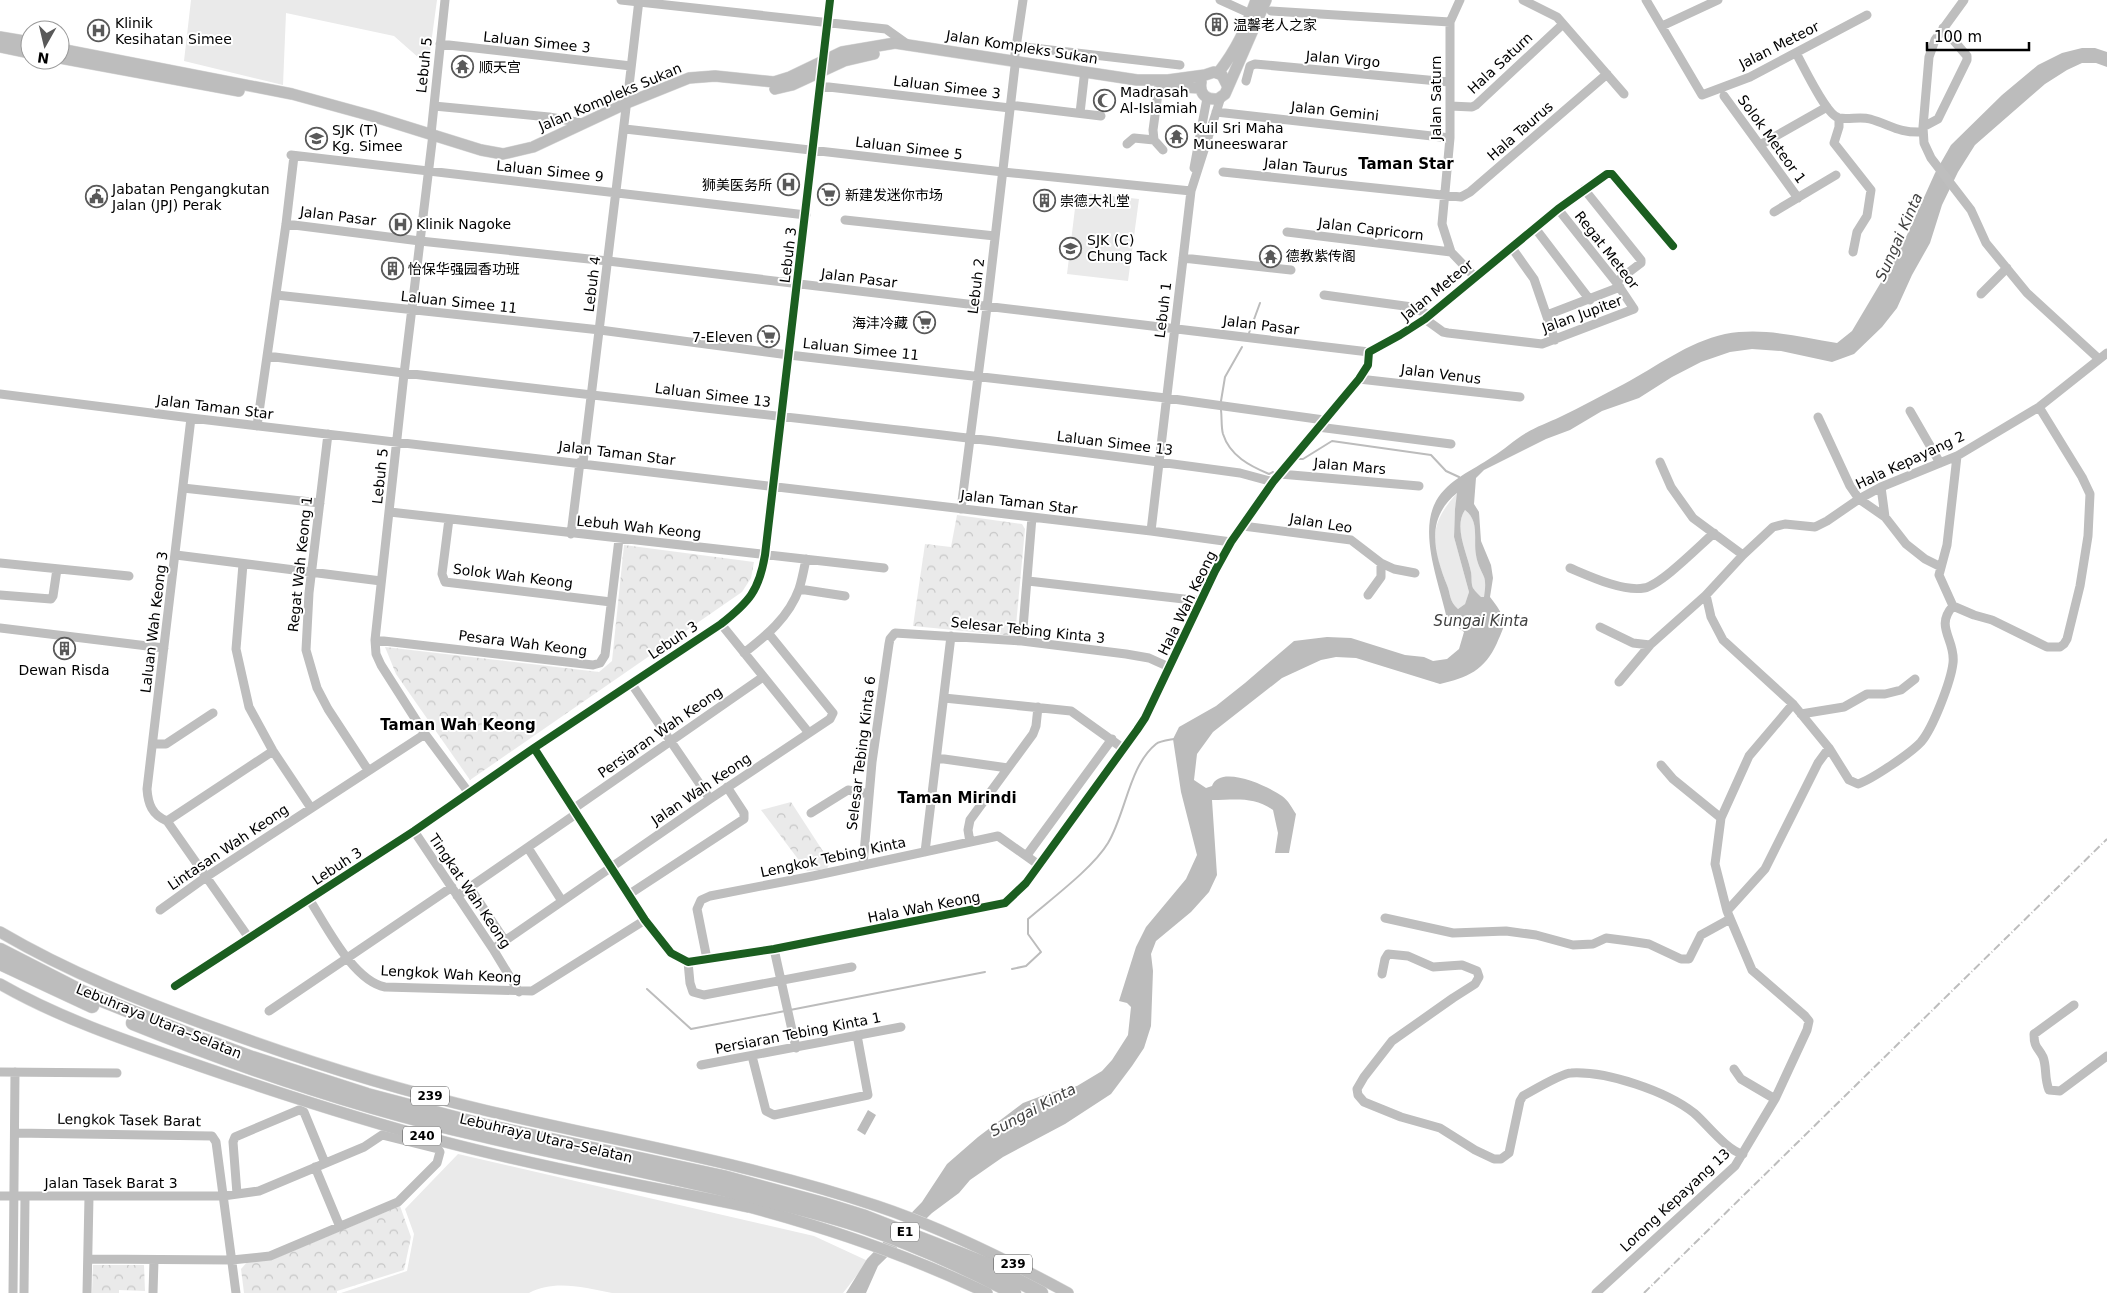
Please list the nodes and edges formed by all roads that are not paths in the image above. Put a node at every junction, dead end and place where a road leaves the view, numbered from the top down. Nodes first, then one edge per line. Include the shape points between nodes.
1 (446, 0) edge
2 (621, 0) edge
3 (830, 0) edge
4 (1023, 0) edge
5 (1220, 0) edge
6 (1256, 0) edge
7 (1266, 0) edge
8 (1460, 0) edge
9 (1523, 0) edge
10 (1646, 0) edge
11 (1718, 0) edge
12 (1964, 0) edge
13 (639, 1) edge
14 (1271, 11) dead end
15 (1251, 14) junction
16 (1867, 14) dead end
17 (827, 22) junction
18 (1450, 22) junction
19 (1563, 24) junction
20 (1662, 26) junction
21 (1944, 28) junction
22 (0, 37) edge
23 (20, 40) edge
24 (440, 44) junction
25 (907, 44) junction
26 (1016, 46) junction
27 (0, 47) edge
28 (20, 51) edge
29 (70, 51) edge
30 (1796, 53) junction
31 (70, 59) edge
32 (124, 60) junction
33 (1014, 64) junction
34 (1180, 65) dead end
35 (632, 66) junction
36 (822, 66) junction
37 (1218, 73) junction
38 (1607, 74) junction
39 (1205, 76) junction
40 (167, 78) junction
41 (1084, 78) junction
42 (1246, 81) dead end
43 (1449, 82) junction
44 (820, 86) junction
45 (1159, 86) junction
46 (1228, 87) junction
47 (1200, 88) junction
48 (1624, 94) dead end
49 (1724, 96) dead end
50 (1222, 97) junction
51 (1207, 98) junction
52 (626, 105) junction
53 (434, 106) junction
54 (1450, 106) junction
55 (1827, 106) junction
56 (1010, 107) junction
57 (1216, 112) junction
58 (1080, 113) junction
59 (1101, 116) dead end
60 (1839, 118) junction
61 (582, 123) junction
62 (625, 129) junction
63 (1922, 129) junction
64 (432, 136) junction
65 (1450, 138) junction
66 (1154, 140) junction
67 (1127, 144) dead end
68 (1760, 145) junction
69 (813, 150) junction
70 (1163, 150) dead end
71 (428, 171) junction
72 (1003, 172) junction
73 (1223, 172) dead end
74 (1836, 175) dead end
75 (1584, 189) junction
76 (1191, 191) junction
77 (617, 192) junction
78 (1445, 196) junction
79 (1798, 198) junction
80 (1558, 209) junction
81 (1774, 212) dead end
82 (806, 215) junction
83 (845, 220) dead end
84 (286, 224) junction
85 (1535, 228) junction
86 (1287, 232) dead end
87 (995, 236) junction
88 (420, 241) junction
89 (1673, 246) dead end
90 (1512, 248) junction
91 (1451, 252) junction
92 (1853, 252) dead end
93 (1183, 258) junction
94 (608, 260) junction
95 (2006, 268) junction
96 (1291, 270) dead end
97 (1474, 276) junction
98 (798, 284) junction
99 (1618, 284) junction
100 (276, 294) junction
101 (1981, 294) dead end
102 (1324, 295) dead end
103 (1590, 300) junction
104 (987, 307) junction
105 (1634, 310) joint
106 (412, 311) junction
107 (1547, 315) junction
108 (1427, 317) junction
109 (1174, 328) junction
110 (600, 330) junction
111 (1555, 340) junction
112 (1369, 352) junction
113 (2107, 353) edge
114 (789, 355) junction
115 (267, 356) junction
116 (2099, 359) junction
117 (404, 374) junction
118 (978, 376) junction
119 (1359, 378) junction
120 (0, 394) edge
121 (592, 394) junction
122 (1520, 397) dead end
123 (1166, 398) junction
124 (2039, 407) junction
125 (1910, 411) dead end
126 (1818, 417) dead end
127 (191, 418) junction
128 (782, 418) junction
129 (1321, 424) junction
130 (257, 426) junction
131 (328, 434) junction
132 (970, 438) junction
133 (397, 442) junction
134 (1451, 444) dead end
135 (1957, 456) junction
136 (1159, 462) junction
137 (1660, 462) dead end
138 (581, 463) junction
139 (1940, 463) junction
140 (1280, 474) junction
141 (1273, 482) junction
142 (774, 485) junction
143 (1418, 486) dead end
144 (1881, 487) junction
145 (183, 488) junction
146 (1859, 499) junction
147 (320, 503) junction
148 (961, 509) junction
149 (390, 512) junction
150 (1885, 517) junction
151 (1032, 518) junction
152 (449, 519) junction
153 (1243, 526) junction
154 (1151, 530) junction
155 (1714, 533) junction
156 (571, 534) junction
157 (619, 538) junction
158 (1231, 542) junction
159 (1742, 554) junction
160 (765, 555) junction
161 (176, 556) junction
162 (806, 559) junction
163 (0, 563) edge
164 (1381, 563) junction
165 (243, 564) junction
166 (1941, 567) junction
167 (884, 568) dead end
168 (1570, 568) dead end
169 (57, 569) junction
170 (311, 572) junction
171 (1415, 573) dead end
172 (129, 576) dead end
173 (1028, 581) junction
174 (381, 582) junction
175 (799, 589) junction
176 (0, 595) edge
177 (1368, 595) dead end
178 (1706, 595) junction
179 (845, 596) dead end
180 (1200, 601) junction
181 (611, 602) junction
182 (1953, 606) junction
183 (721, 624) junction
184 (1600, 627) dead end
185 (0, 628) edge
186 (769, 634) junction
187 (951, 636) junction
188 (375, 640) junction
189 (1022, 642) junction
190 (889, 644) joint
191 (1650, 645) junction
192 (164, 648) junction
193 (744, 653) junction
194 (1169, 667) junction
195 (763, 677) junction
196 (1915, 679) dead end
197 (1619, 682) dead end
198 (631, 683) junction
199 (944, 698) junction
200 (1793, 704) junction
201 (1038, 707) junction
202 (213, 713) dead end
203 (1801, 714) junction
204 (809, 733) junction
205 (425, 734) junction
206 (1112, 739) junction
207 (671, 742) junction
208 (153, 744) junction
209 (534, 748) junction
210 (1828, 748) junction
211 (1124, 749) junction
212 (273, 751) junction
213 (936, 758) junction
214 (1661, 765) dead end
215 (1008, 768) junction
216 (368, 770) junction
217 (727, 787) junction
218 (469, 793) junction
219 (869, 794) junction
220 (710, 798) junction
221 (311, 808) junction
222 (575, 812) junction
223 (811, 814) dead end
224 (1721, 818) junction
225 (167, 821) junction
226 (414, 831) junction
227 (970, 842) junction
228 (528, 848) junction
229 (925, 852) junction
230 (1027, 855) junction
231 (863, 865) junction
232 (1039, 865) junction
233 (610, 867) junction
234 (206, 877) junction
235 (452, 887) junction
236 (470, 888) junction
237 (628, 895) junction
238 (458, 896) junction
239 (309, 899) junction
240 (562, 901) junction
241 (160, 910) dead end
242 (1729, 915) junction
243 (1385, 918) dead end
244 (645, 920) junction
245 (0, 923) edge
246 (0, 932) edge
247 (249, 938) junction
248 (505, 941) junction
249 (493, 949) junction
250 (774, 949) junction
251 (0, 950) edge
252 (348, 958) junction
253 (707, 959) junction
254 (688, 962) junction
255 (0, 963) edge
256 (852, 967) dead end
257 (76, 971) junction
258 (1382, 974) dead end
259 (781, 980) junction
260 (0, 984) edge
261 (175, 986) dead end
262 (519, 992) junction
263 (2074, 1005) dead end
264 (269, 1011) dead end
265 (901, 1027) dead end
266 (857, 1036) junction
267 (796, 1048) junction
268 (752, 1056) junction
269 (2107, 1056) edge
270 (701, 1065) dead end
271 (1734, 1069) dead end
272 (0, 1072) edge
273 (15, 1072) junction
274 (117, 1072) dead end
275 (1775, 1099) junction
276 (15, 1133) junction
277 (1743, 1154) junction
278 (324, 1163) junction
279 (315, 1167) junction
280 (237, 1194) junction
281 (0, 1196) edge
282 (223, 1196) junction
283 (14, 1197) junction
284 (25, 1197) junction
285 (89, 1197) junction
286 (340, 1227) junction
287 (862, 1227) junction
288 (937, 1257) junction
289 (88, 1259) junction
290 (154, 1260) junction
291 (232, 1260) junction
292 (13, 1293) edge
293 (24, 1293) edge
294 (87, 1293) edge
295 (153, 1293) edge
296 (236, 1293) edge
297 (987, 1293) edge
298 (1014, 1293) edge
299 (1041, 1293) edge
300 (1068, 1293) edge
301 (1596, 1293) edge

1 - 24 street, Lebuh 5
2 - 13 street
3 - 17 street, Lebuh 3
4 - 26 street, Lebuh 2
5 - 15 street
6 - 15 main road
7 - 46 main road
8 - 18 street, Jalan Saturn
9 - 19 street via 1557,17
10 - 20 street
11 - 20 street
12 - 21 street
13 - 17 street
13 - 35 street, Lebuh 4
14 - 18 street
15 - 37 main road via 1234,53
16 - 30 street, Jalan Meteor
17 - 25 street via 886,29
17 - 36 street, Lebuh 3
18 - 43 street, Jalan Saturn
19 - 38 street
19 - 54 street, Hala Saturn via 1476,105
20 - 30 street, Jalan Meteor via 1702,95 1750,77
21 - 63 street via 1929,57
21 - 63 street via 1967,60 1938,119
22 - 23 main road
24 - 35 street, Laluan Simee 3
24 - 53 street, Lebuh 5
25 - 33 main road, Jalan Kompleks Sukan
25 - 36 main road, Jalan Kompleks Sukan via 886,44 842,52
26 - 33 street, Lebuh 2
26 - 34 street
27 - 28 main road
29 - 32 main road, Jalan Kompleks Sukan
30 - 55 street
31 - 40 main road, Jalan Kompleks Sukan
32 - 40 main road via 164,72
32 - 64 main road, Jalan Kompleks Sukan via 292,94
33 - 36 main road, Jalan Kompleks Sukan via 901,49
33 - 39 main road, Jalan Kompleks Sukan via 1137,80
33 - 41 main road, Jalan Kompleks Sukan
33 - 56 street, Lebuh 2
35 - 52 street, Lebuh 4
36 - 44 street, Lebuh 3
36 - 52 main road, Jalan Kompleks Sukan via 792,85 774,89 702,80 684,83
37 - 39 main road, Jalan Kompleks Sukan
37 - 46 main road via 1225,78
38 - 48 street
38 - 78 street, Hala Taurus via 1470,192 1461,196
39 - 47 main road
40 - 64 main road, Jalan Kompleks Sukan via 291,100
41 - 45 main road, Jalan Kompleks Sukan
41 - 58 street
42 - 43 street, Jalan Virgo via 1250,66 1255,64
43 - 54 street, Jalan Saturn
44 - 56 street, Laluan Simee 3
44 - 69 street, Lebuh 3
45 - 47 main road, Jalan Kompleks Sukan
45 - 66 street
46 - 50 main road
47 - 51 main road
49 - 68 street, Solok Meteor 1
50 - 51 main road
50 - 57 street, Lebuh 1
51 - 76 street
52 - 61 main road, Jalan Kompleks Sukan
52 - 62 street, Lebuh 4
52 - 64 main road, Jalan Kompleks Sukan via 518,156 486,155
53 - 61 street
53 - 64 street, Lebuh 5
54 - 65 street, Jalan Saturn
55 - 60 street
55 - 68 street
56 - 58 street, Laluan Simee 3
56 - 72 street, Lebuh 2
57 - 65 street, Jalan Gemini
57 - 76 street, Lebuh 1
58 - 59 street, Laluan Simee 3
60 - 63 street via 1869,119 1897,130
60 - 92 street via 1834,143 1871,190 1867,216 1857,232
61 - 64 main road, Jalan Kompleks Sukan via 526,150 503,154
62 - 69 street, Laluan Simee 5
62 - 77 street, Lebuh 4
63 - 95 street via 1924,143 1932,158 1964,199 1986,243
64 - 71 street, Lebuh 5
65 - 78 street, Jalan Saturn
66 - 67 street via 1134,138
66 - 70 street
68 - 79 street, Solok Meteor 1
69 - 72 street, Laluan Simee 5
69 - 82 street, Lebuh 3
71 - 77 street, Laluan Simee 9
71 - 84 street, Laluan Simee 9 via 293,156
71 - 88 street, Lebuh 5
72 - 76 street, Laluan Simee 5
72 - 87 street, Lebuh 2
73 - 78 street, Jalan Taurus
74 - 79 street
75 - 80 street, Jalan Meteor
75 - 89 street, Jalan Meteor via 1612,174
75 - 99 street via 1641,260
76 - 93 street, Lebuh 1
77 - 82 street, Laluan Simee 9
77 - 94 street, Lebuh 4
78 - 91 street, Jalan Saturn via 1442,224
79 - 81 street
80 - 85 street, Jalan Meteor
80 - 99 street, Regat Meteor
82 - 98 street, Lebuh 3
83 - 87 street
84 - 88 street, Jalan Pasar
84 - 100 street
85 - 90 street, Jalan Meteor
85 - 103 street
86 - 91 street, Jalan Capricorn
87 - 104 street, Lebuh 2
88 - 94 street, Jalan Pasar
88 - 106 street, Lebuh 5
90 - 97 street, Jalan Meteor
90 - 107 street via 1534,279
91 - 97 street, Jalan Saturn
93 - 96 street
93 - 109 street, Lebuh 1
94 - 98 street, Jalan Pasar
94 - 110 street, Lebuh 4
95 - 101 street
95 - 116 street
97 - 108 street, Jalan Meteor
98 - 104 street, Jalan Pasar
98 - 114 street, Lebuh 3
99 - 103 street
99 - 105 street, Regat Meteor
100 - 106 street, Laluan Simee 11
100 - 115 street
102 - 108 street, Jalan Jupiter via 1412,307
103 - 107 street
104 - 109 street, Jalan Pasar
104 - 118 street, Lebuh 2
105 - 111 street, Jalan Jupiter
106 - 110 street, Laluan Simee 11
106 - 117 street, Lebuh 5
107 - 111 street
108 - 111 street, Jalan Jupiter via 1448,333 1534,344
108 - 112 street, Jalan Meteor
109 - 112 street, Jalan Pasar
109 - 123 street, Lebuh 1
110 - 114 street, Laluan Simee 11
110 - 121 street, Lebuh 4
112 - 119 street via 1368,365
113 - 116 street, Hala Kepayang 2
114 - 118 street, Laluan Simee 11
114 - 128 street, Lebuh 3
115 - 117 street, Laluan Simee 13
115 - 130 street
116 - 124 street, Hala Kepayang 2
117 - 121 street, Laluan Simee 13
117 - 133 street, Lebuh 5
118 - 123 street, Laluan Simee 11
118 - 132 street, Lebuh 2
119 - 122 street, Jalan Venus
119 - 129 street
120 - 127 street, Jalan Taman Star
121 - 128 street, Laluan Simee 13
121 - 138 street, Lebuh 4
123 - 129 street, Laluan Simee 11
123 - 136 street, Lebuh 1
124 - 135 street, Hala Kepayang 2
124 - 182 street via 2090,494 2088,536 2067,638 2060,647 2047,647 1992,620
125 - 139 street
126 - 146 street
127 - 130 street, Jalan Taman Star
127 - 145 street, Laluan Wah Keong 3
128 - 132 street, Laluan Simee 13
128 - 142 street, Lebuh 3
129 - 134 street, Laluan Simee 11
129 - 140 street
130 - 131 street, Jalan Taman Star
131 - 133 street, Jalan Taman Star
131 - 147 street, Regat Wah Keong 1
132 - 136 street, Laluan Simee 13
132 - 148 street, Lebuh 2
133 - 138 street, Jalan Taman Star
133 - 149 street, Lebuh 5
135 - 139 street, Hala Kepayang 2
135 - 166 street via 1947,545
136 - 141 street, Laluan Simee 13
136 - 154 street, Lebuh 1
137 - 155 street via 1671,486 1693,518
138 - 142 street, Jalan Taman Star
138 - 156 street, Lebuh 4
139 - 144 street, Hala Kepayang 2
140 - 141 street
140 - 143 street, Jalan Mars
141 - 153 street
142 - 148 street, Jalan Taman Star
142 - 160 street, Lebuh 3
144 - 146 street, Hala Kepayang 2
144 - 150 street
145 - 147 street
145 - 161 street, Laluan Wah Keong 3
146 - 150 street
146 - 159 street, Hala Kepayang 2 via 1814,527 1785,524 1773,527
147 - 170 street, Regat Wah Keong 1
148 - 151 street, Jalan Taman Star
149 - 152 street, Lebuh Wah Keong
149 - 174 street, Lebuh 5
150 - 166 street via 1906,544
151 - 154 street, Jalan Taman Star
151 - 173 street
152 - 156 street, Lebuh Wah Keong
152 - 181 street, Solok Wah Keong via 442,574 446,582
153 - 158 street
153 - 164 street, Jalan Leo via 1351,540
154 - 158 street, Jalan Taman Star
155 - 159 street
155 - 168 street via 1662,578 1645,588 1623,587
156 - 157 street, Lebuh Wah Keong
157 - 160 street, Lebuh Wah Keong
157 - 181 street, Pesara Wah Keong
158 - 180 street, Hala Wah Keong
159 - 178 street, Hala Kepayang 2
160 - 162 street, Lebuh Wah Keong
160 - 183 street, Lebuh 3 via 761,579 748,601
161 - 165 street
161 - 192 street, Laluan Wah Keong 3
162 - 167 street, Lebuh Wah Keong
162 - 175 street
163 - 169 street
164 - 171 street, Jalan Leo
164 - 177 street via 1381,578
165 - 170 street
165 - 212 street via 236,650 249,707
166 - 182 street via 1939,576
169 - 172 street
169 - 176 street via 51,599
170 - 174 street
170 - 216 street, Regat Wah Keong 1 via 306,650 310,670 328,709
173 - 180 street
173 - 189 street
174 - 188 street, Lebuh 5
175 - 179 street
175 - 186 street
178 - 191 street, Hala Kepayang 2
178 - 200 street via 1723,640
180 - 194 street, Hala Wah Keong
181 - 188 street, Pesara Wah Keong via 605,655 596,665
182 - 210 street via 1948,611 1945,626 1953,651 1953,664 1944,693 1921,742 1858,784 1849,780
183 - 193 street
183 - 198 street, Lebuh 3
184 - 191 street via 1633,643
185 - 192 street
186 - 193 street
186 - 204 street, Jalan Wah Keong via 833,713 830,720
187 - 189 street, Selesar Tebing Kinta 3
187 - 190 street, Selesar Tebing Kinta 3 via 900,632 892,635
187 - 199 street
188 - 205 street, Lebuh 5 via 381,665
189 - 194 street, Selesar Tebing Kinta 3 via 1149,658
190 - 219 street, Selesar Tebing Kinta 6
191 - 197 street, Hala Kepayang 2
192 - 208 street, Laluan Wah Keong 3
193 - 195 street
194 - 211 street, Hala Wah Keong via 1145,718
195 - 204 street
195 - 207 street, Persiaran Wah Keong
196 - 203 street via 1901,690 1867,694 1844,707
198 - 207 street
198 - 209 street, Lebuh 3
199 - 201 street
199 - 213 street
200 - 203 street
200 - 224 street, Lorong Kepayang 13 via 1749,756
201 - 206 street via 1072,711
201 - 215 street via 1035,730
202 - 208 street via 166,744
203 - 210 street
204 - 217 street, Jalan Wah Keong
205 - 216 street, Lintasan Wah Keong
205 - 218 street, Lebuh 5
206 - 211 street
206 - 230 street
207 - 220 street
207 - 222 street, Persiaran Wah Keong
208 - 225 street, Laluan Wah Keong 3 via 148,797 154,813
209 - 218 street, Lebuh 3
209 - 222 street
210 - 242 street via 1765,869
211 - 232 street, Hala Wah Keong
212 - 221 street
212 - 225 street
213 - 215 street
213 - 229 street
214 - 224 street via 1673,779
215 - 227 street via 970,820
216 - 221 street, Lintasan Wah Keong
217 - 220 street, Jalan Wah Keong
217 - 237 street via 744,813 744,819
218 - 226 street, Lebuh 3
219 - 223 street via 848,790
219 - 231 street, Selesar Tebing Kinta 6
220 - 233 street, Jalan Wah Keong
221 - 234 street, Lintasan Wah Keong
222 - 228 street, Persiaran Wah Keong
222 - 233 street
224 - 242 street, Lorong Kepayang 13 via 1714,864
225 - 234 street, Laluan Wah Keong 3
226 - 235 street, Tingkat Wah Keong
226 - 239 street, Lebuh 3
227 - 229 street, Lengkok Tebing Kinta
227 - 230 street, Lengkok Tebing Kinta via 998,836
228 - 236 street, Persiaran Wah Keong
228 - 240 street
229 - 231 street, Lengkok Tebing Kinta
230 - 232 street, Lengkok Tebing Kinta
231 - 253 street, Lengkok Tebing Kinta via 705,897 697,909
232 - 250 street, Hala Wah Keong via 1005,903
233 - 237 street
233 - 240 street, Jalan Wah Keong
234 - 241 street, Lintasan Wah Keong
234 - 247 street, Laluan Wah Keong 3
235 - 238 street, Tingkat Wah Keong
235 - 252 street
236 - 238 street, Persiaran Wah Keong
236 - 248 street, Tingkat Wah Keong
237 - 244 street
238 - 249 street, Tingkat Wah Keong
239 - 247 street, Lebuh 3
239 - 252 street, Lengkok Wah Keong
240 - 248 street, Jalan Wah Keong
242 - 243 street via 1701,935 1689,959 1648,944 1629,941 1606,938 1593,944 1573,945 1536,935 1506,931 1453,932
242 - 275 street, Lorong Kepayang 13 via 1752,970 1808,1022
244 - 254 street via 671,953
244 - 262 street, Lengkok Wah Keong via 535,990
245 - 257 main road
246 - 257 main road, 239
247 - 261 street, Lebuh 3
248 - 249 street, Jalan Wah Keong
249 - 262 street, Tingkat Wah Keong
250 - 253 street, Hala Wah Keong
250 - 259 street
251 - 287 highway, Lebuhraya Utara–Selatan / E1 via 82,992 182,1032 367,1095 481,1125 723,1177 824,1204
252 - 262 street, Lengkok Wah Keong via 376,986
252 - 264 street
253 - 254 street, Hala Wah Keong
254 - 259 street via 690,984 693,992 698,994
255 - 287 highway, Lebuhraya Utara–Selatan / E1 via 175,1040 247,1067 376,1108 476,1134 694,1181
256 - 259 street
257 - 300 main road, 239 via 166,1010 341,1072 482,1110 778,1176 878,1206 957,1237
258 - 277 street via 1388,954 1408,956 1433,967 1467,966 1477,971 1479,977 1475,984 1387,1047 1359,1085 1358,1096 1364,1102 1405,1119 1440,1128 1498,1160 1509,1153 1523,1096 1565,1074 1596,1075 1669,1097 1693,1112 1733,1151
259 - 267 street
260 - 287 main road, 240 via 50,1009 144,1046 339,1112 436,1140 749,1207
263 - 269 street via 2034,1034 2049,1090 2060,1091
265 - 266 street, Persiaran Tebing Kinta 1
266 - 267 street, Persiaran Tebing Kinta 1
266 - 268 street via 868,1095 774,1115 766,1111
267 - 268 street, Persiaran Tebing Kinta 1
268 - 270 street, Persiaran Tebing Kinta 1
271 - 275 street via 1741,1079
272 - 273 street
273 - 274 street
273 - 276 street
275 - 277 street, Lorong Kepayang 13
276 - 282 street, Lengkok Tasek Barat via 209,1135 216,1142
276 - 283 street
277 - 301 street, Lorong Kepayang 13 via 1735,1166
278 - 279 street, Jalan Tasek Barat 3
278 - 280 street via 304,1112 299,1110 235,1138
278 - 286 street, Jalan Tasek Barat 3 via 364,1147 378,1136 438,1149 440,1154 438,1161 398,1202
279 - 280 street, Jalan Tasek Barat 3 via 259,1190
279 - 286 street
280 - 282 street, Jalan Tasek Barat 3
281 - 283 street, Jalan Tasek Barat 3
282 - 285 street, Jalan Tasek Barat 3
282 - 291 street, Lengkok Tasek Barat
283 - 284 street, Jalan Tasek Barat 3
283 - 292 street
284 - 285 street, Jalan Tasek Barat 3
284 - 293 street
285 - 289 street
286 - 291 street via 270,1256
287 - 288 highway, Lebuhraya Utara–Selatan / E1
287 - 288 main road, 240
288 - 297 main road, 240
288 - 298 highway, Lebuhraya Utara–Selatan / E1 via 965,1267
288 - 299 highway, Lebuhraya Utara–Selatan / E1 via 988,1265
289 - 290 street
289 - 294 street
290 - 291 street
290 - 295 street
291 - 296 street, Lengkok Tasek Barat

